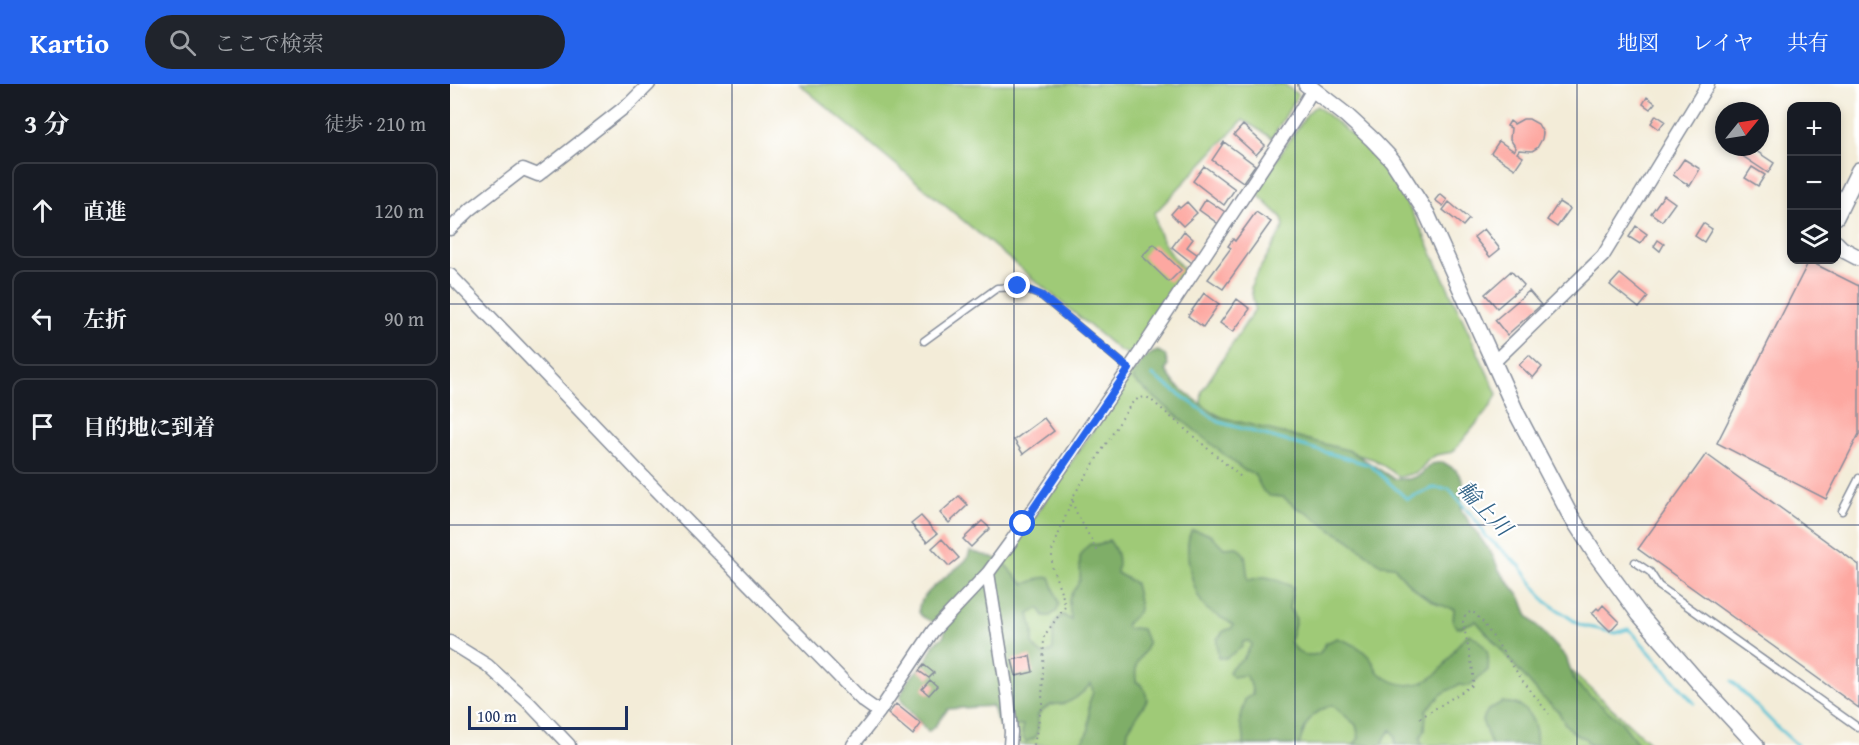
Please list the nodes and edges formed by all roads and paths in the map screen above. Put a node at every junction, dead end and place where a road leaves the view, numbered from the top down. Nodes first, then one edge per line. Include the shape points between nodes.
1 (648, 84) edge
2 (1708, 84) edge
3 (1312, 86) edge
4 (1859, 170) edge
5 (1839, 210) edge
6 (450, 229) edge
7 (1841, 248) edge
8 (1859, 258) edge
9 (450, 275) edge
10 (924, 341) dead end
11 (1494, 362) junction
12 (1129, 369) junction
13 (1241, 477) dead end
14 (1859, 478) edge
15 (1072, 498) junction
16 (1842, 511) dead end
17 (1098, 552) dead end
18 (1635, 562) dead end
19 (988, 573) junction
20 (450, 642) edge
21 (879, 712) junction
22 (1549, 714) dead end
23 (1420, 718) dead end
24 (1859, 728) edge
25 (569, 745) edge
26 (853, 745) edge
27 (1010, 745) edge
28 (1034, 745) edge
29 (1756, 745) edge

1 - 6 street via 630,104 538,176 522,169
2 - 11 street via 1604,256
3 - 11 street via 1392,160 1427,214
3 - 12 street via 1297,116
4 - 5 street
7 - 8 street
9 - 21 street via 854,692
10 - 12 lane via 997,288 1018,286 1042,296
11 - 29 street via 1544,468 1596,555 1639,614
12 - 19 street
13 - 15 path via 1146,397 1131,404
14 - 16 lane
15 - 17 path
15 - 28 path via 1051,556 1065,607 1044,636 1042,704
18 - 24 lane via 1650,572 1659,586
19 - 21 street via 933,631
19 - 27 street via 1008,698
20 - 25 street via 487,665
21 - 26 street
22 - 23 path via 1472,611 1463,622 1473,685

